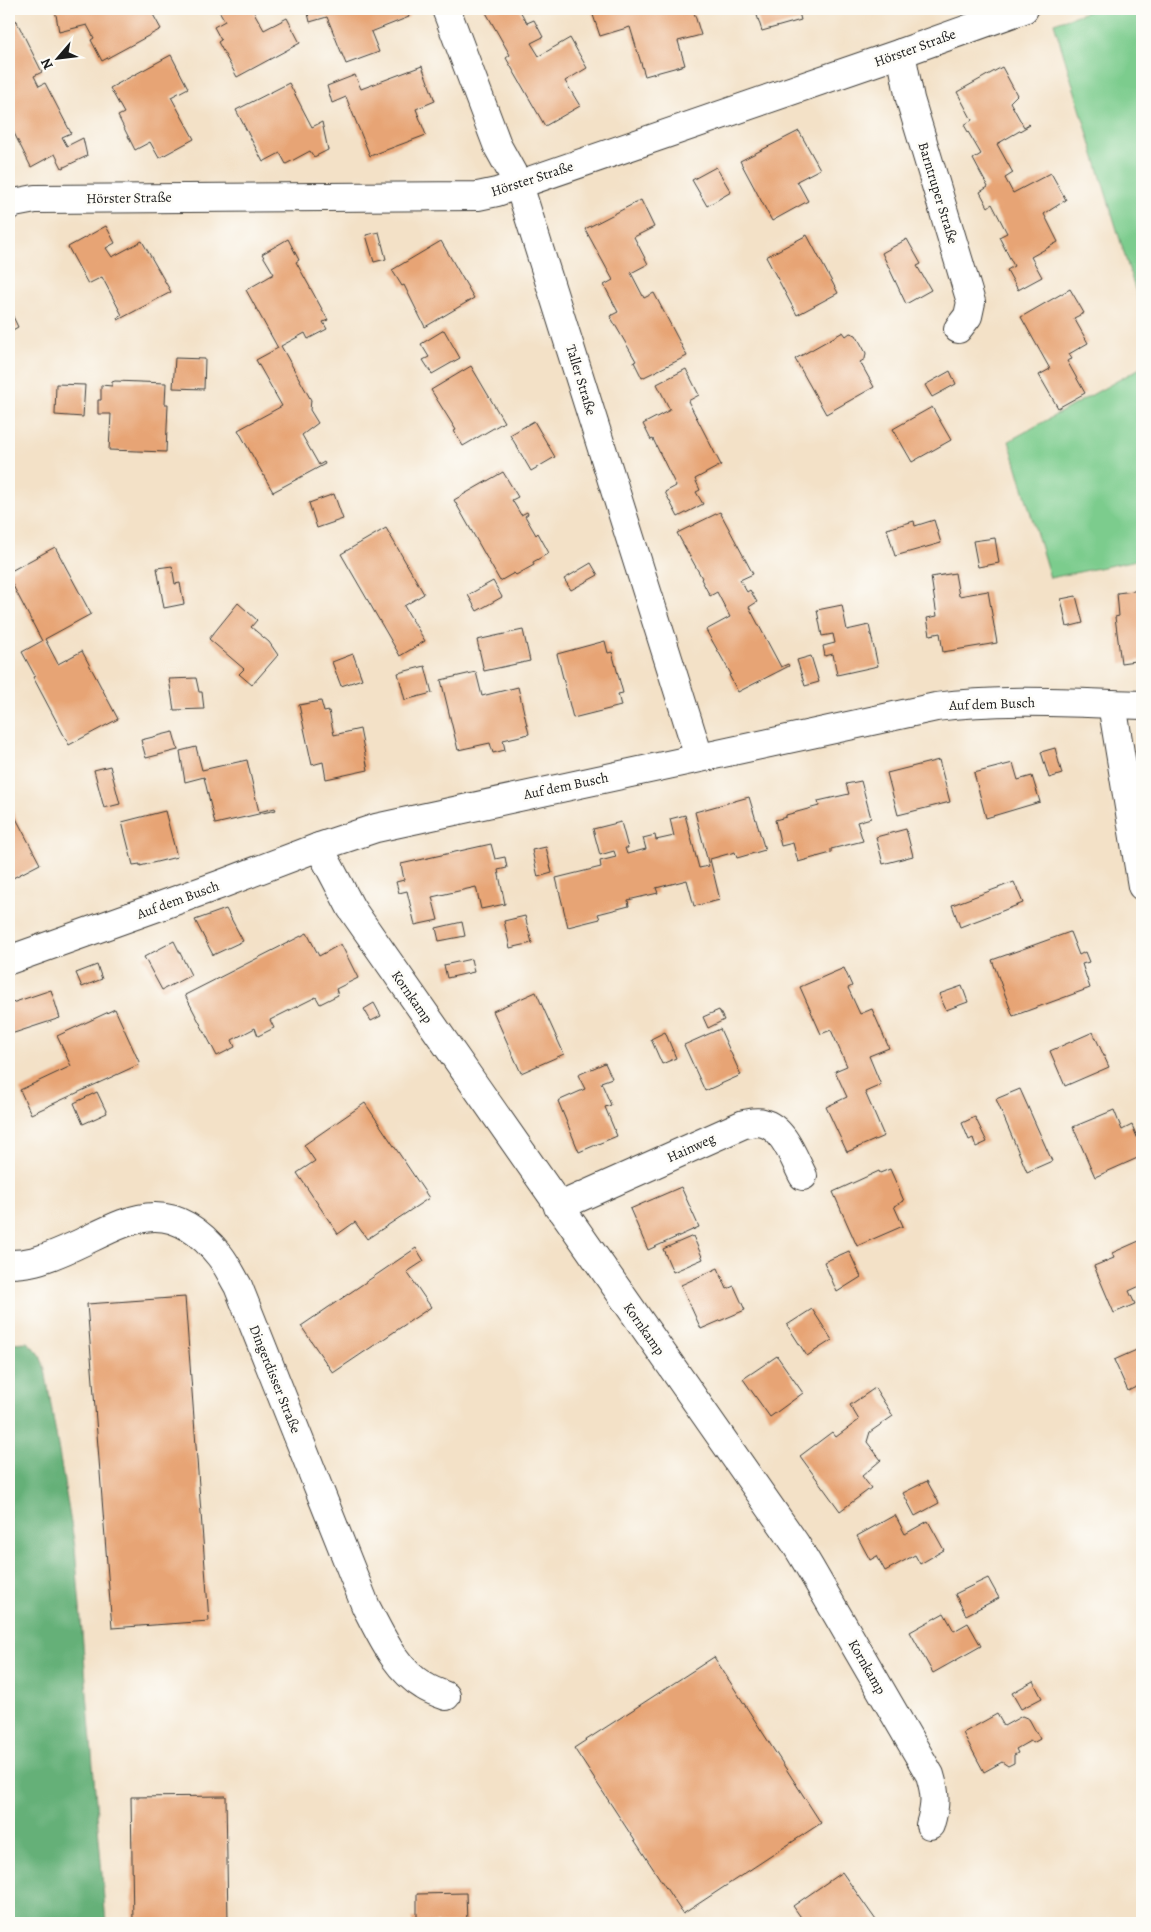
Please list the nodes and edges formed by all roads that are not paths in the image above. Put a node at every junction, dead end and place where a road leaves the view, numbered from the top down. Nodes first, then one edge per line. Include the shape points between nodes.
1 (446, 9) edge
2 (1024, 9) edge
3 (901, 53) junction
4 (519, 185) junction
5 (10, 201) edge
6 (958, 329) dead end
7 (1112, 704) junction
8 (1142, 705) edge
9 (699, 758) junction
10 (319, 847) junction
11 (1142, 886) edge
12 (9, 960) edge
13 (802, 1176) dead end
14 (558, 1207) junction
15 (9, 1264) edge
16 (446, 1696) dead end
17 (930, 1826) dead end

1 - 4 street, Taller Straße via 498,147
2 - 3 street, Hörster Straße
3 - 4 street, Hörster Straße
3 - 6 street, Barntruper Straße via 910,99 971,302 968,316
4 - 5 street, Hörster Straße via 478,196
4 - 9 street, Taller Straße
7 - 8 street, Auf dem Busch
7 - 9 street, Auf dem Busch via 968,703 936,707
7 - 11 street
9 - 10 street, Auf dem Busch via 376,828
10 - 12 street, Auf dem Busch
10 - 14 street, Kornkamp via 351,908
13 - 14 street, Hainweg via 782,1137 764,1123 753,1122
14 - 17 street, Kornkamp via 795,1543 930,1775 935,1792
15 - 16 street, Dingerdisser Straße via 35,1261 122,1224 153,1216 167,1217 187,1225 205,1239 221,1257 238,1286 366,1607 387,1648 423,1686

